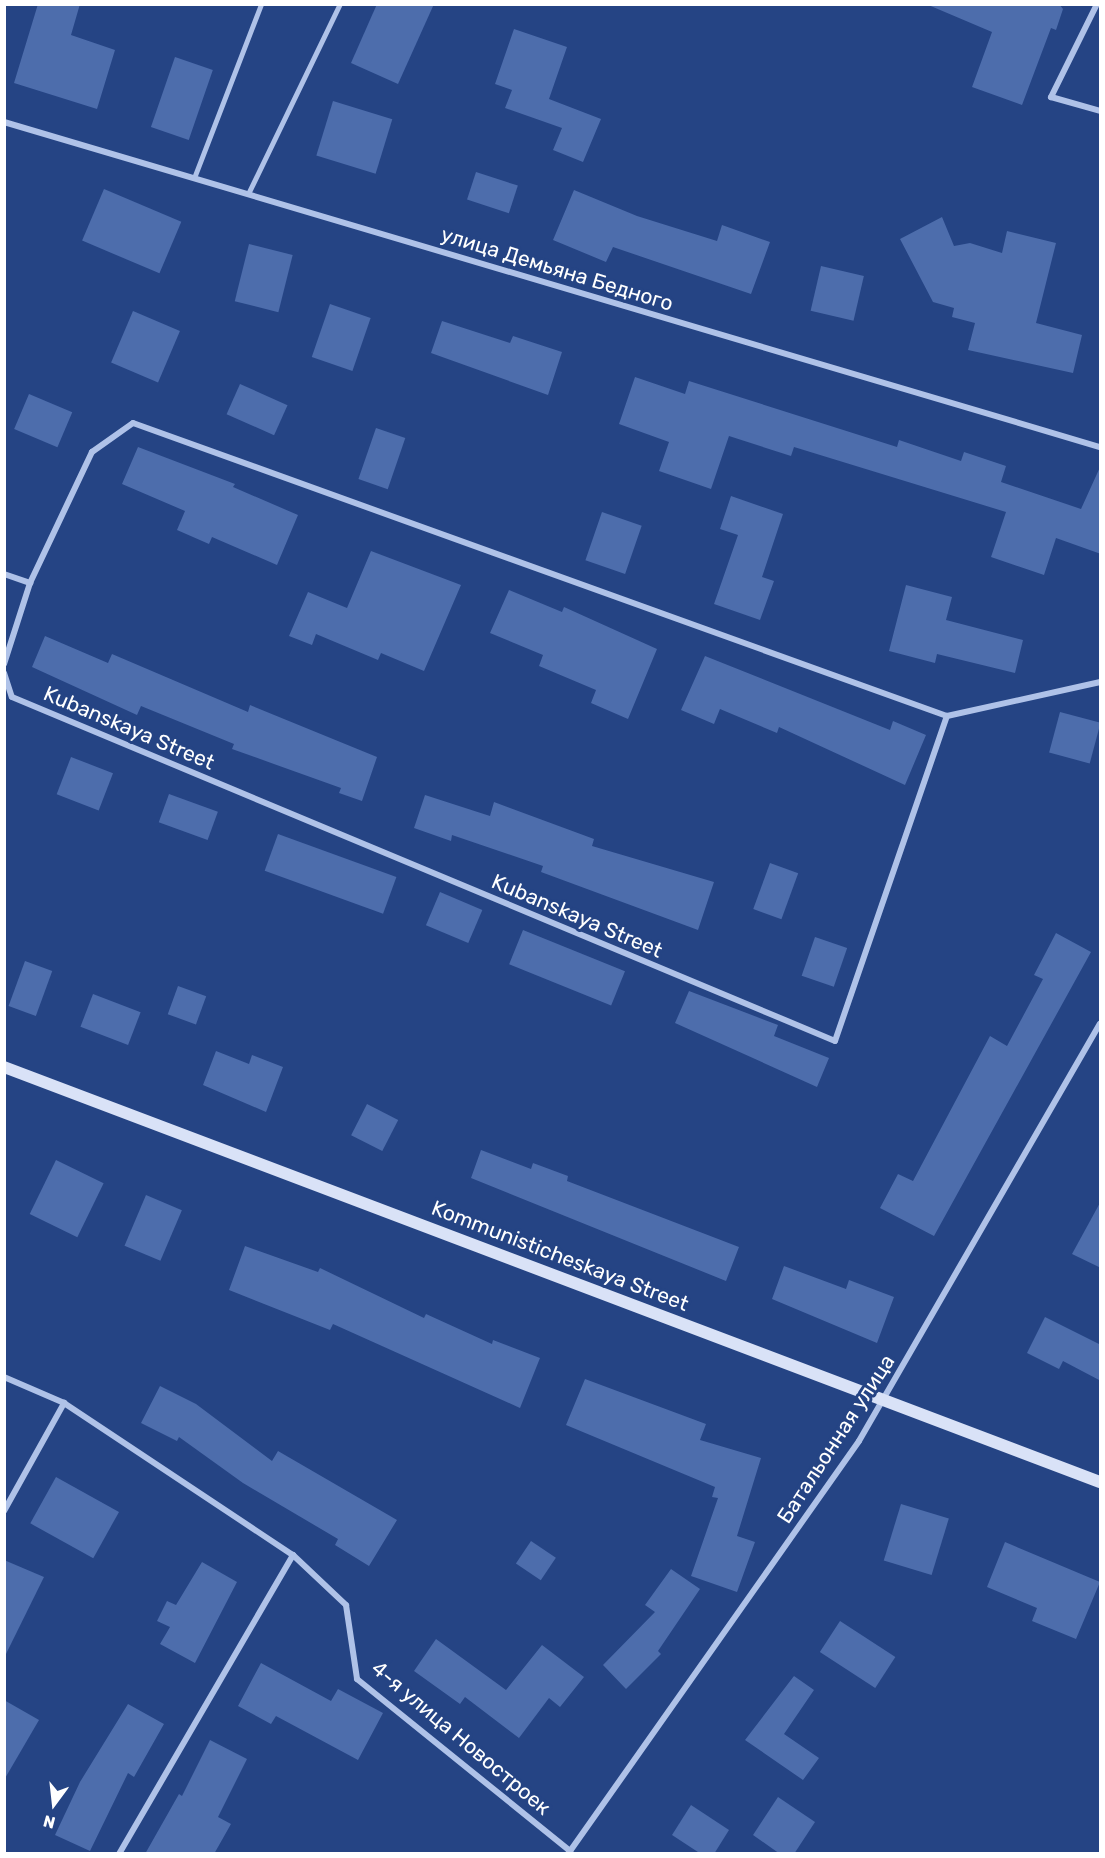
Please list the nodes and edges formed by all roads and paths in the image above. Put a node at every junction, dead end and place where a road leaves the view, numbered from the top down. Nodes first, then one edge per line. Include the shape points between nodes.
1 (261, 4) edge
2 (340, 4) edge
3 (1097, 4) edge
4 (1101, 111) edge
5 (4, 122) edge
6 (194, 178) junction
7 (248, 194) junction
8 (1101, 447) edge
9 (4, 574) edge
10 (30, 584) junction
11 (4, 664) edge
12 (4, 673) edge
13 (1101, 682) edge
14 (947, 716) junction
15 (1101, 1023) edge
16 (4, 1067) edge
17 (4, 1377) edge
18 (885, 1399) junction
19 (64, 1403) junction
20 (1101, 1482) edge
21 (4, 1511) edge
22 (293, 1555) junction
23 (569, 1852) edge
24 (119, 1854) edge

1 - 6 lane
2 - 7 lane
3 - 4 street via 1051,97
5 - 6 street, улица Демьяна Бедного
6 - 7 street, улица Демьяна Бедного
7 - 8 street, улица Демьяна Бедного
9 - 10 street
10 - 11 street
10 - 14 street via 92,452 133,423
12 - 14 street, Kubanskaya Street via 12,697 836,1041
13 - 14 street
15 - 18 street, Батальонная улица
16 - 18 main road, Kommunisticheskaya Street
17 - 19 street, 4-я улица Новостроек
18 - 20 main road, Kommunisticheskaya Street
18 - 23 street, Батальонная улица
19 - 21 street
19 - 22 street, 4-я улица Новостроек
22 - 23 street, 4-я улица Новостроек via 346,1605 357,1679
22 - 24 street

